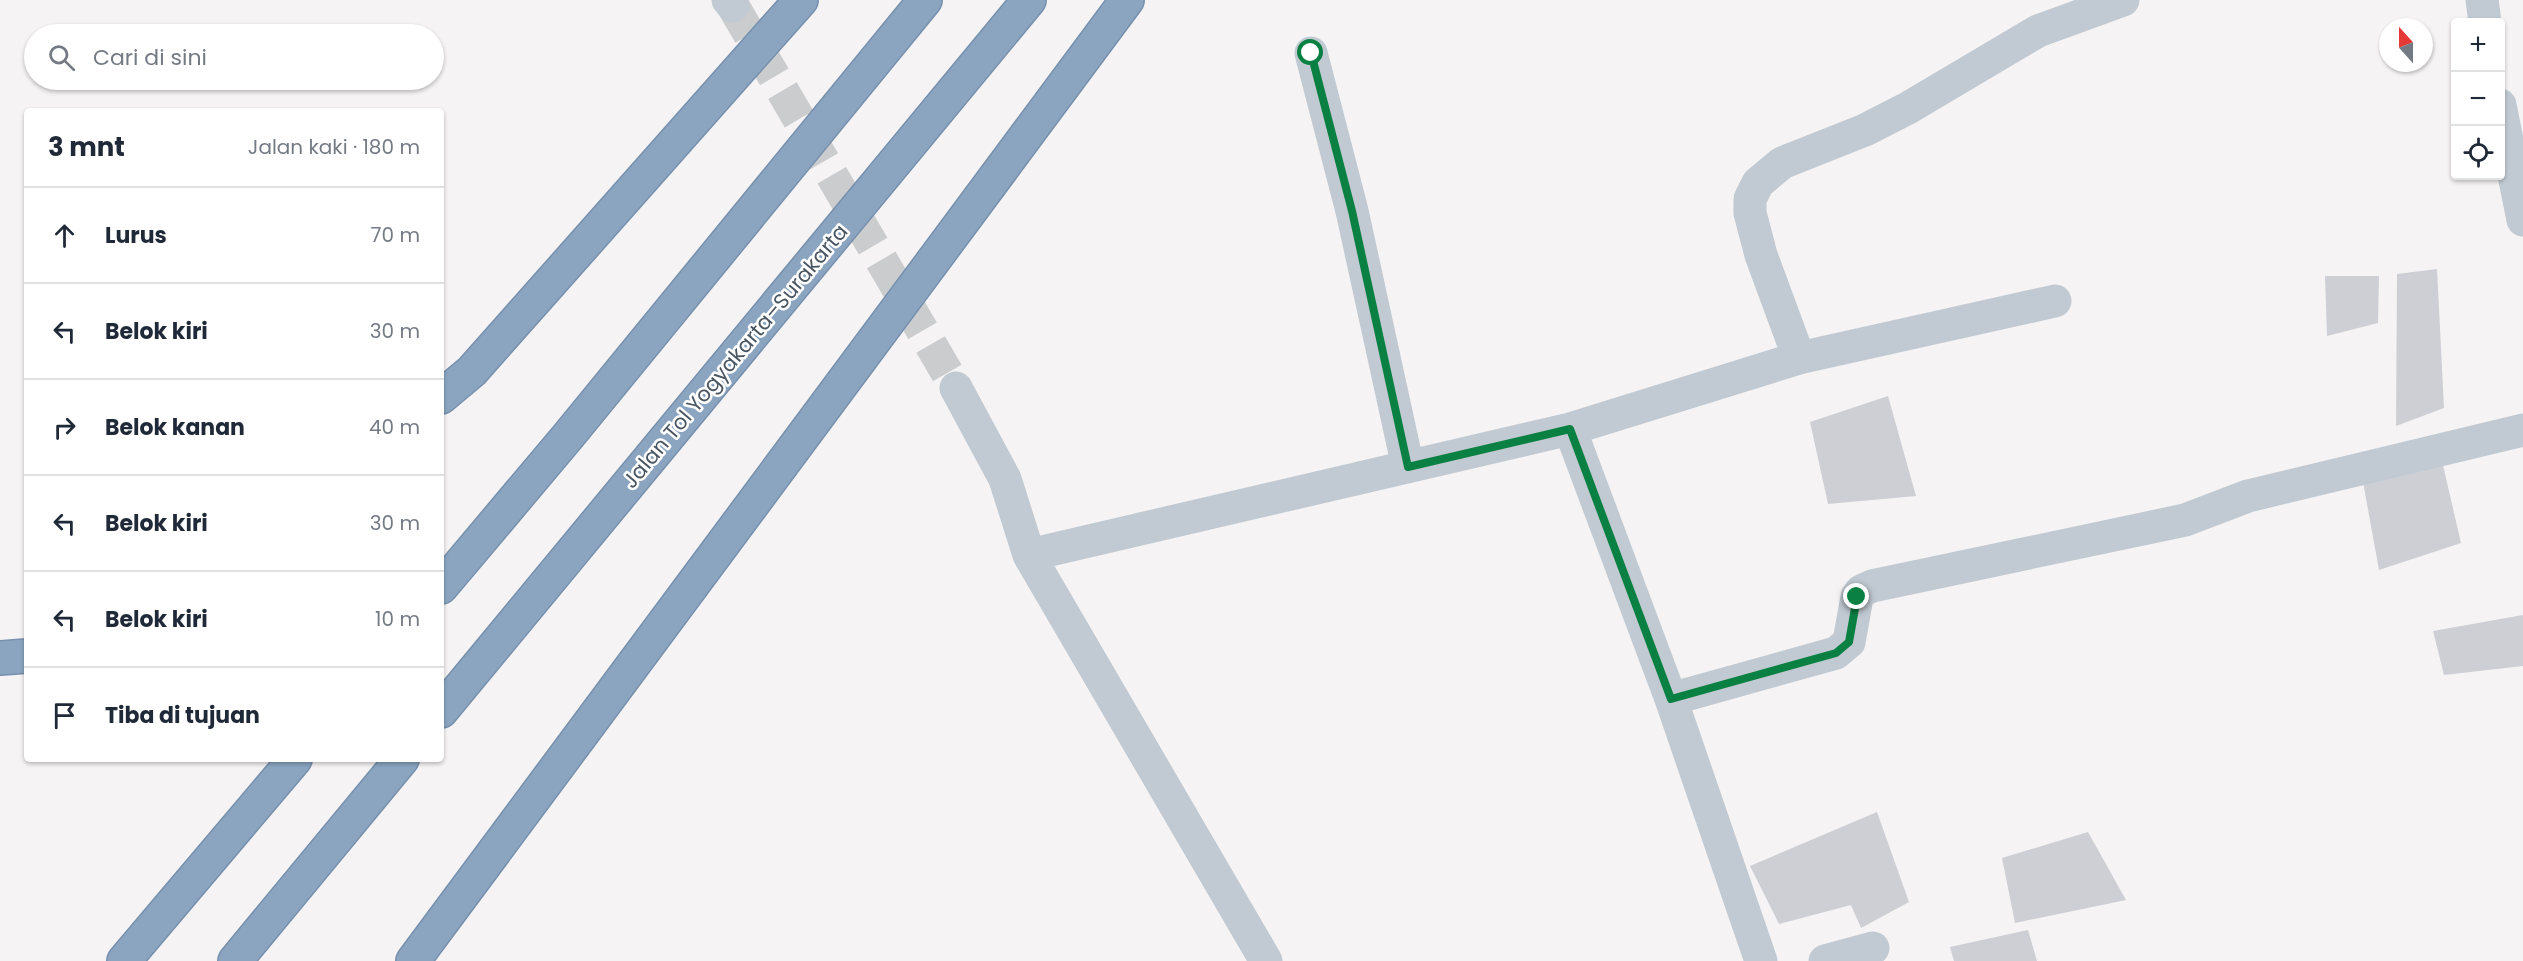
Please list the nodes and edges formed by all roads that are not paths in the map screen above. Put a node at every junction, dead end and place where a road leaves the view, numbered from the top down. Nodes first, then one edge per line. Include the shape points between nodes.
1 (801, 0) edge
2 (925, 0) edge
3 (1029, 0) edge
4 (1127, 0) edge
5 (2123, 0) edge
6 (2482, 0) edge
7 (2484, 18) edge
8 (1311, 53) dead end
9 (2504, 126) edge
10 (2523, 220) edge
11 (2055, 301) dead end
12 (1799, 358) junction
13 (956, 388) tunnel mouth
14 (444, 394) edge
15 (1570, 429) junction
16 (2523, 430) edge
17 (1408, 467) junction
18 (1029, 555) junction
19 (444, 583) edge
20 (24, 656) edge
21 (0, 658) edge
22 (1671, 699) junction
23 (444, 707) edge
24 (292, 762) edge
25 (400, 762) edge
26 (1873, 948) dead end
27 (124, 961) edge
28 (235, 961) edge
29 (413, 961) edge
30 (1266, 961) edge
31 (1761, 961) edge
32 (1825, 961) edge

1 - 14 highway via 472,371
2 - 19 highway
3 - 23 highway, Jalan Tol Yogyakarta–Surakarta
4 - 29 highway
5 - 12 street via 2038,31 1908,108 1782,163 1758,183 1750,199 1750,213 1761,255
6 - 7 street
8 - 17 street via 1352,211
9 - 10 street
11 - 12 street
12 - 15 street
13 - 18 street via 1005,479
15 - 17 street
15 - 22 street
16 - 22 street via 2248,496 2185,520 1872,586 1857,597 1849,642 1836,653
17 - 18 street
18 - 30 street
20 - 21 highway
22 - 31 street
24 - 27 highway
25 - 28 highway
26 - 32 street

